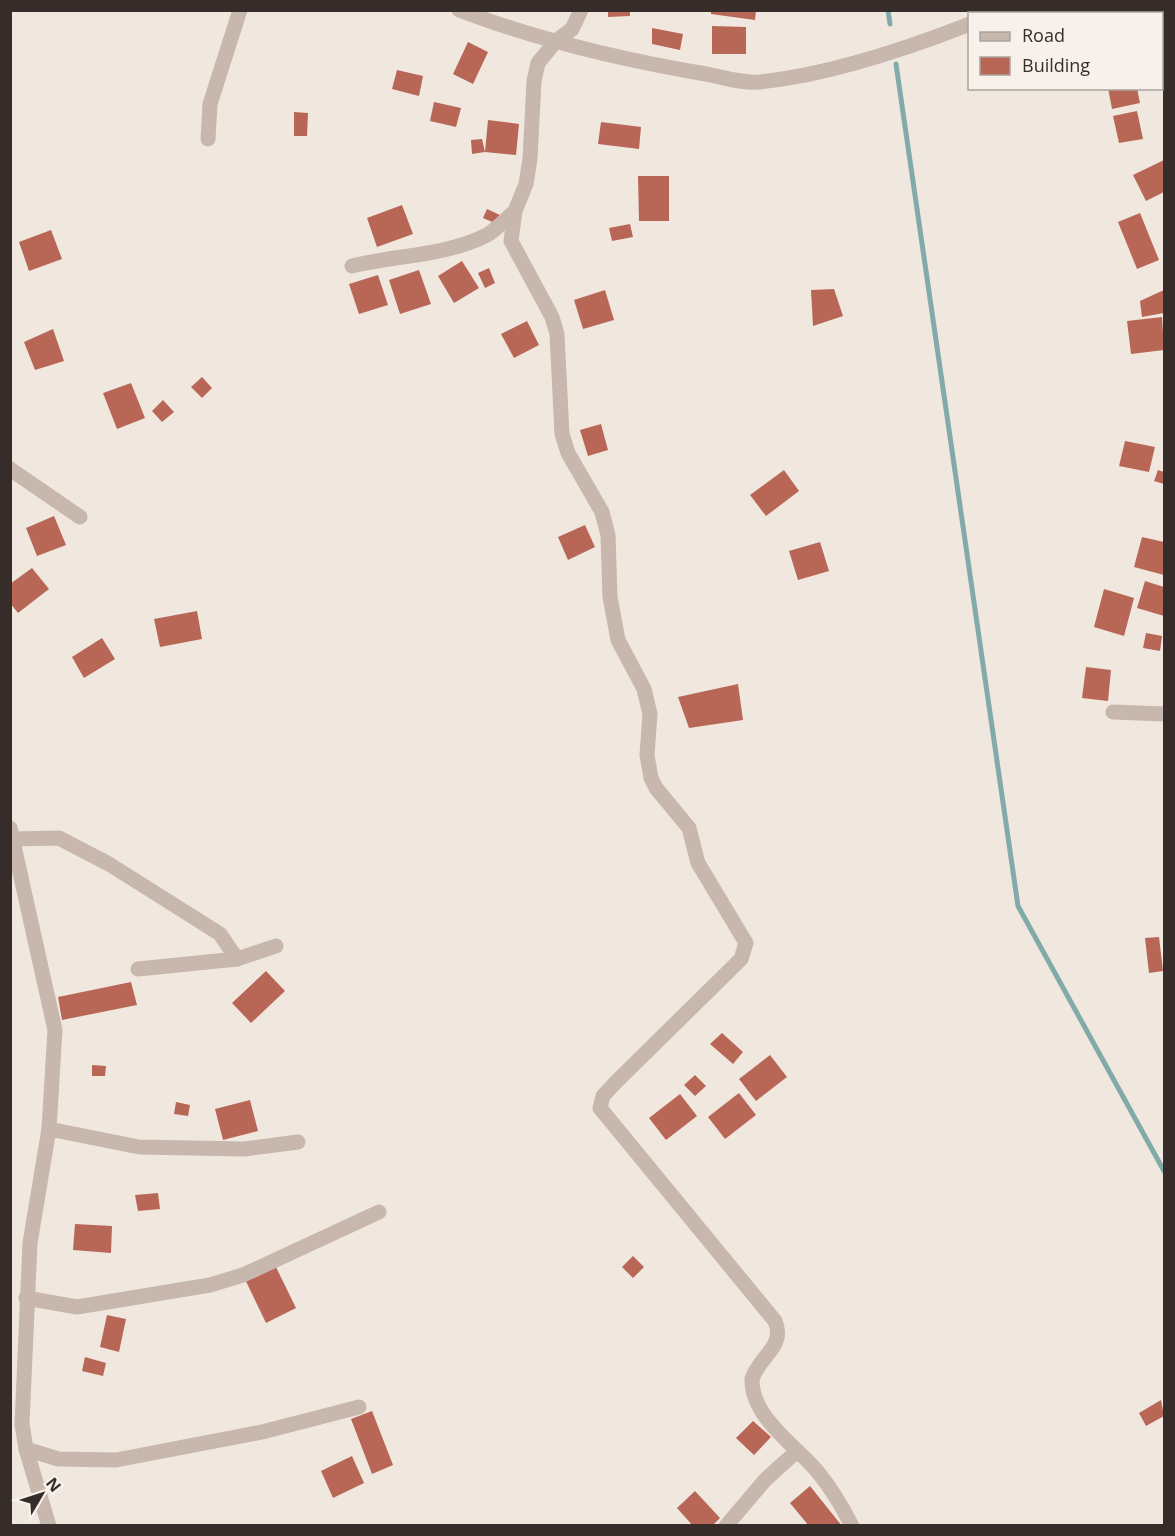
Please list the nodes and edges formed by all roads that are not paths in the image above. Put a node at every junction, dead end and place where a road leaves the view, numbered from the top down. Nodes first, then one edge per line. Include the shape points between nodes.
1 (240, 10) edge
2 (459, 10) edge
3 (581, 10) edge
4 (968, 24) edge
5 (556, 41) junction
6 (208, 139) dead end
7 (515, 211) junction
8 (352, 266) dead end
9 (10, 469) edge
10 (80, 516) dead end
11 (1113, 712) dead end
12 (1164, 714) edge
13 (12, 833) edge
14 (276, 946) dead end
15 (237, 959) junction
16 (138, 969) dead end
17 (49, 1130) junction
18 (298, 1142) dead end
19 (379, 1212) dead end
20 (26, 1298) junction
21 (359, 1407) dead end
22 (16, 1426) edge
23 (26, 1449) junction
24 (796, 1452) junction
25 (49, 1526) edge
26 (726, 1526) edge
27 (852, 1526) edge

1 - 6 street via 210,104
2 - 5 street
3 - 5 street via 572,29
4 - 5 street via 933,39 830,68 757,83
5 - 7 street via 538,63 530,159 526,184
7 - 8 street via 489,234 465,243
7 - 24 street via 513,246 552,317 557,334 562,434 568,453 602,512 608,536 610,597 618,640 644,688 650,714 647,755 651,778 689,828 698,863 746,943 741,959 603,1096 601,1110 775,1321 777,1340 752,1383 764,1413
9 - 10 street
11 - 12 street
13 - 15 street via 59,838 109,864 220,934
13 - 17 street via 54,1030
14 - 15 street
15 - 16 street
17 - 18 street via 139,1147 244,1149
17 - 20 street via 30,1243
19 - 20 street via 243,1275 210,1285 77,1307
20 - 22 street
21 - 23 street via 250,1434 116,1460 58,1459
22 - 23 street
23 - 25 street
24 - 26 street via 765,1480
24 - 27 street via 828,1485

